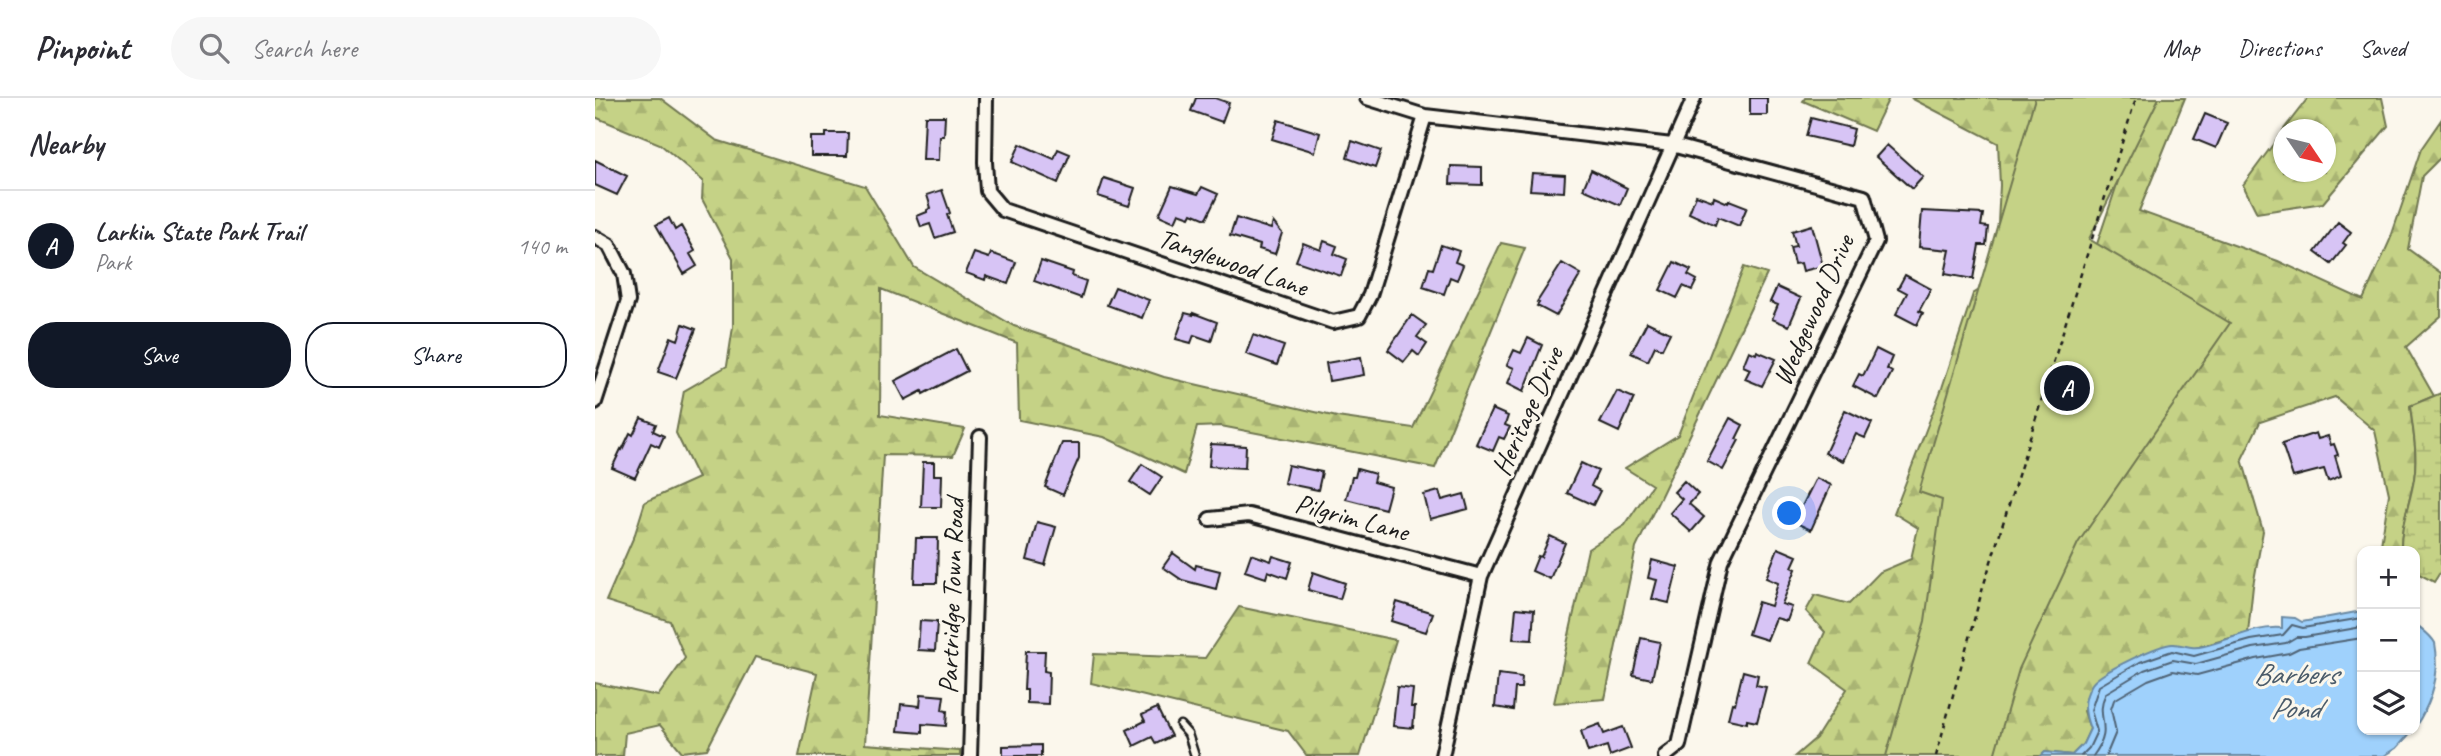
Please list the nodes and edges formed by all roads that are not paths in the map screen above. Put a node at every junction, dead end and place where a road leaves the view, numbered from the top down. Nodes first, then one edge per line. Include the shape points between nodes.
1 (986, 98) edge
2 (1367, 98) edge
3 (1693, 98) edge
4 (1425, 116) junction
5 (1672, 145) junction
6 (595, 237) edge
7 (595, 402) edge
8 (980, 437) dead end
9 (1210, 519) dead end
10 (1481, 576) junction
11 (1180, 726) dead end
12 (970, 756) edge
13 (1195, 756) edge
14 (1442, 756) edge
15 (1665, 756) edge

1 - 4 street, Tanglewood Lane via 987,191 1003,209 1332,322 1359,316 1370,295
2 - 4 street, Wedgewood Drive
3 - 5 street, Heritage Drive
4 - 5 street, Wedgewood Drive
5 - 10 street, Heritage Drive
5 - 15 street, Wedgewood Drive via 1864,197 1876,241 1721,561 1679,745
6 - 7 street via 609,245 624,274 628,301
8 - 12 street, Partridge Town Road
9 - 10 street, Pilgrim Lane via 1249,515
10 - 14 street, Heritage Drive
11 - 13 lane via 1188,734

